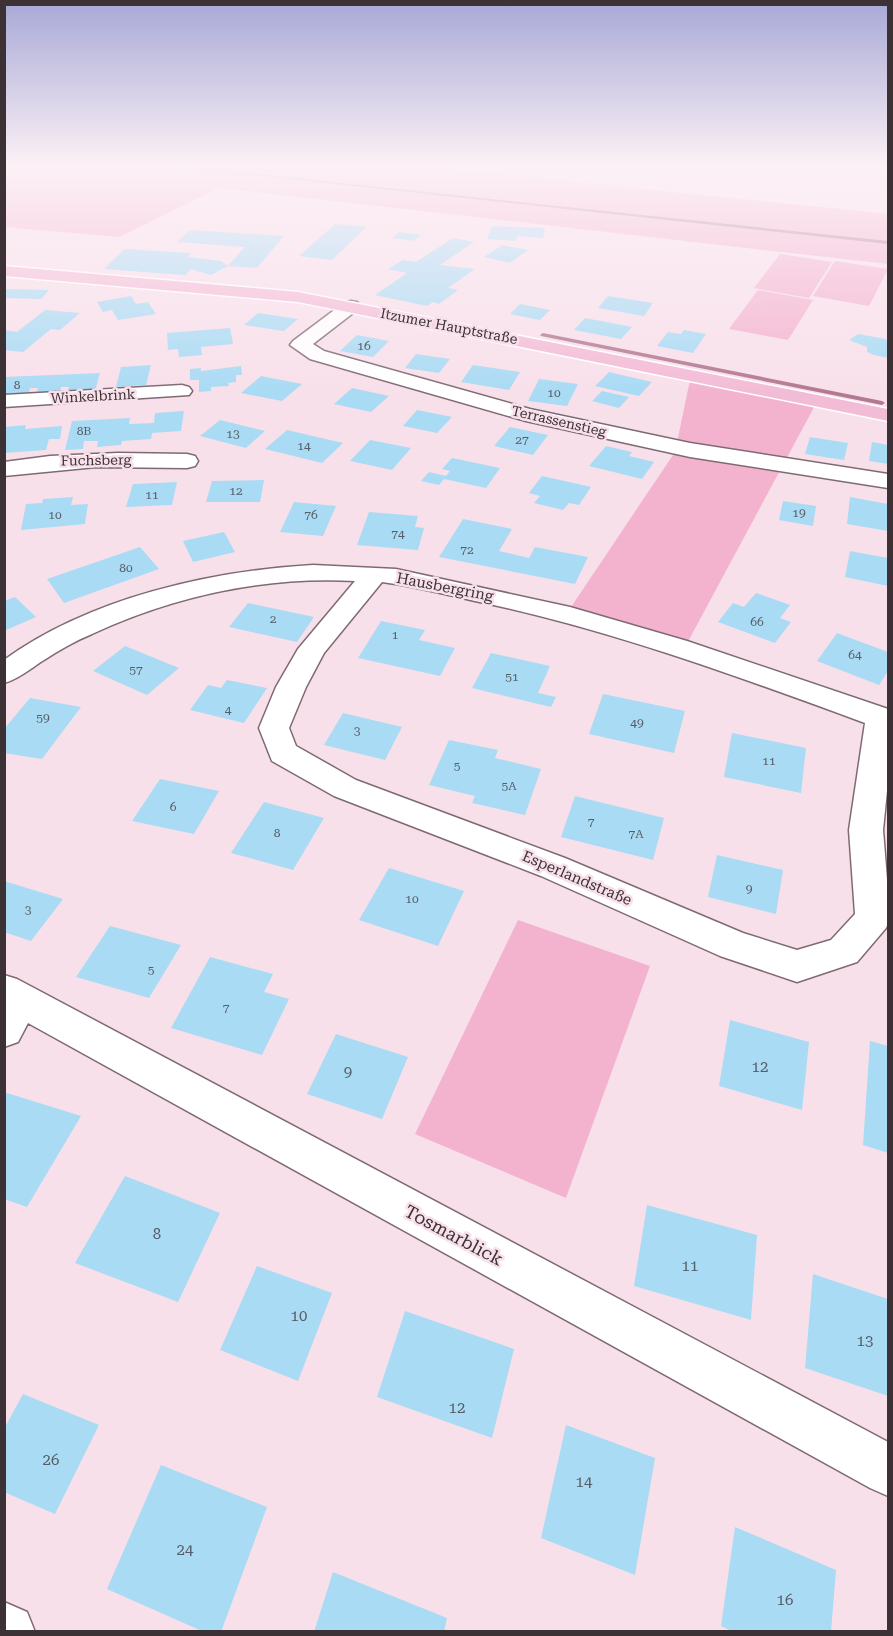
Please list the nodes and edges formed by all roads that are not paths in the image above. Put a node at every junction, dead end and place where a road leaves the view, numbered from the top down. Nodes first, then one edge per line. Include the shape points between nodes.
1 (4, 271) edge
2 (351, 306) junction
3 (182, 391) dead end
4 (4, 401) edge
5 (888, 415) edge
6 (187, 461) dead end
7 (4, 469) edge
8 (888, 481) edge
9 (375, 574) junction
10 (4, 674) edge
11 (885, 719) edge
12 (10, 1007) edge
13 (888, 1470) edge

1 - 2 main road, Itzumer Hauptstraße via 298,297
2 - 5 main road, Itzumer Hauptstraße
2 - 8 street, Terrassenstieg via 300,345 317,355 526,415 690,450
3 - 4 street, Winkelbrink
6 - 7 street, Fuchsberg via 91,458
9 - 10 street, Hausbergring via 311,573 244,579 168,595 102,618
9 - 11 street, Hausbergring via 575,615
9 - 11 street, Esperlandstraße via 312,649 291,687 274,728 283,753 345,788 553,867 734,945 797,966 844,951 873,918 866,830
12 - 13 street, Tosmarblick

